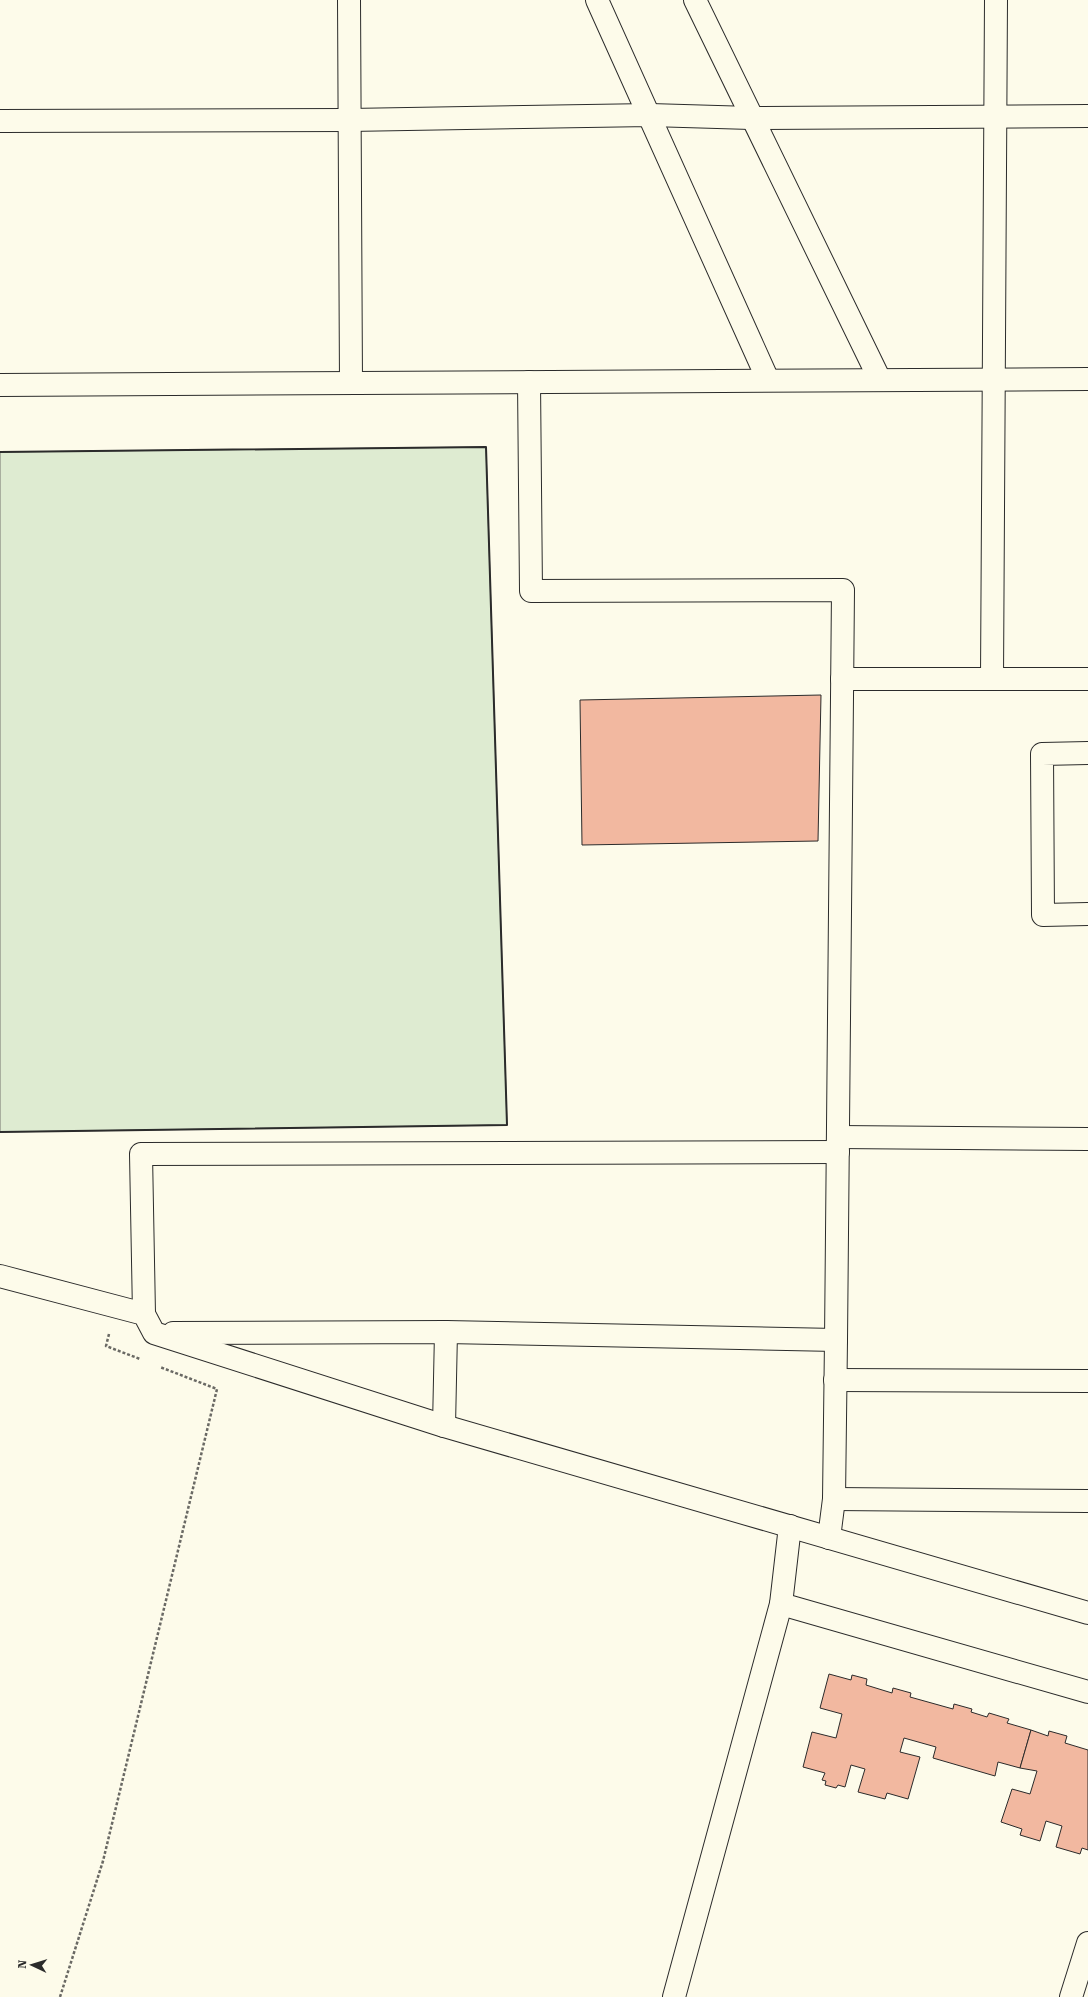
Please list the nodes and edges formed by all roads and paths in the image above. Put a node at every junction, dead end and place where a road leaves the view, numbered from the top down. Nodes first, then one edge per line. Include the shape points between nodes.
1 (349, 0) edge
2 (597, 0) edge
3 (695, 0) edge
4 (996, 0) edge
5 (650, 115) junction
6 (995, 116) junction
7 (1088, 116) edge
8 (751, 118) junction
9 (349, 120) junction
10 (0, 121) edge
11 (1088, 378) edge
12 (992, 379) junction
13 (768, 380) junction
14 (880, 380) junction
15 (529, 382) junction
16 (351, 383) junction
17 (0, 385) edge
18 (842, 679) junction
19 (992, 679) junction
20 (1088, 679) edge
21 (1088, 753) edge
22 (1088, 914) edge
23 (1088, 1139) edge
24 (838, 1145) junction
25 (0, 1276) edge
26 (115, 1306) junction
27 (144, 1314) junction
28 (446, 1332) junction
29 (154, 1333) junction
30 (836, 1340) junction
31 (143, 1360) dead end
32 (158, 1366) dead end
33 (835, 1380) junction
34 (1088, 1381) edge
35 (444, 1426) junction
36 (834, 1499) junction
37 (1088, 1501) edge
38 (790, 1526) junction
39 (829, 1538) junction
40 (781, 1604) junction
41 (1088, 1613) edge
42 (1088, 1692) edge
43 (1088, 1943) edge
44 (60, 1997) edge
45 (674, 1997) edge
46 (1071, 1997) edge

1 - 9 street
2 - 5 street
3 - 8 street
4 - 6 street
5 - 8 street
5 - 9 street
5 - 13 street
6 - 7 street
6 - 8 street
6 - 12 street
8 - 14 street
9 - 10 street
9 - 16 street
11 - 12 street
12 - 14 street
12 - 19 street
13 - 14 street
13 - 15 street
15 - 16 street
15 - 18 street via 531,590 843,590
16 - 17 street
18 - 19 street
18 - 24 street
19 - 20 street
21 - 22 street via 1042,754 1042,761 1043,915
23 - 24 street
24 - 27 street via 141,1154
24 - 30 street
25 - 26 street
26 - 27 street
26 - 31 path via 106,1346
27 - 29 street
28 - 29 street
28 - 30 street
28 - 35 street
29 - 35 street
30 - 33 street
32 - 44 path via 217,1389 103,1861
33 - 34 street
33 - 36 street
35 - 38 street
36 - 37 street
36 - 39 street
38 - 39 street
38 - 40 street
39 - 41 street
40 - 42 street
40 - 45 street
43 - 46 street

